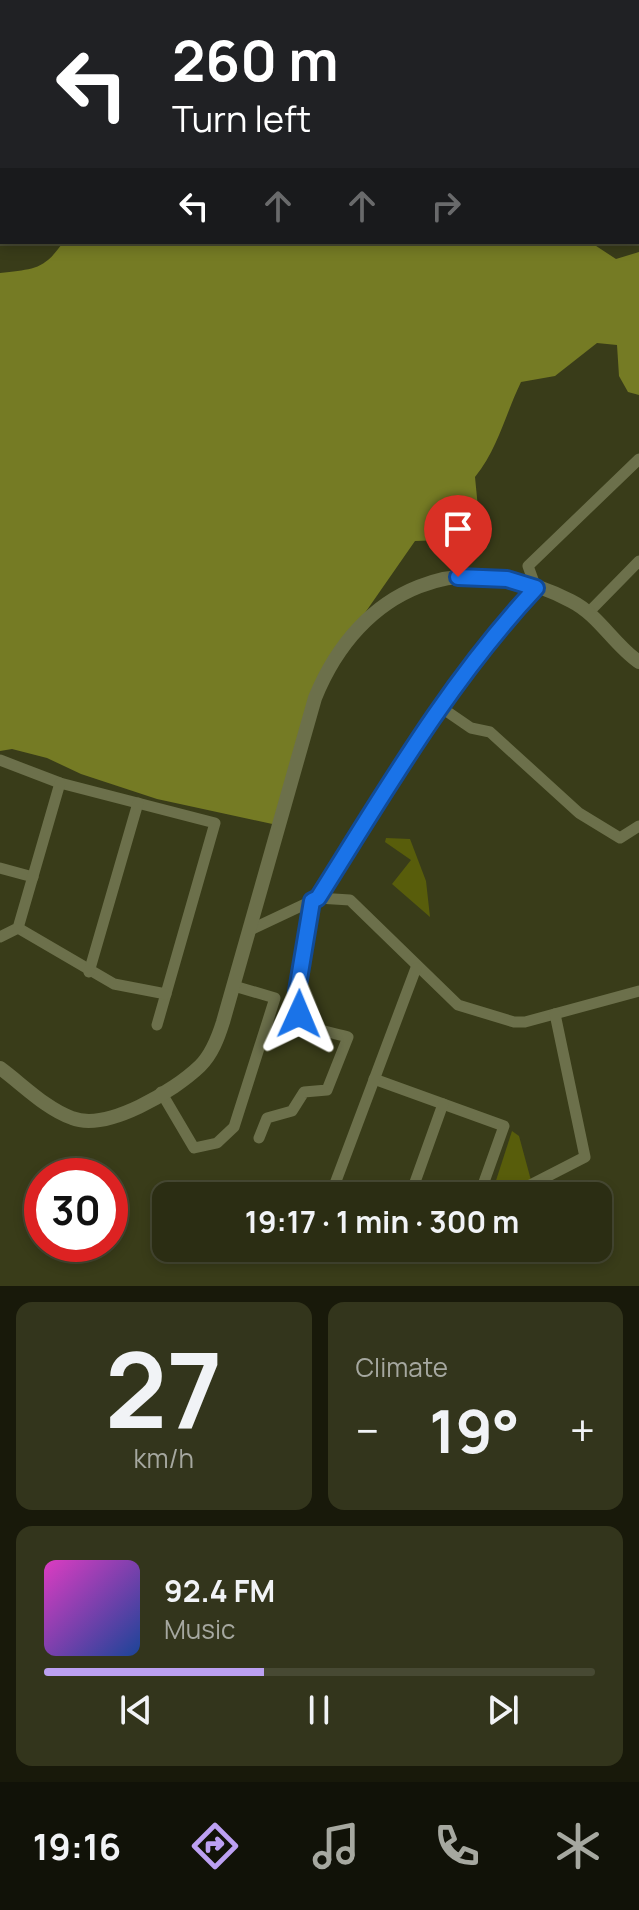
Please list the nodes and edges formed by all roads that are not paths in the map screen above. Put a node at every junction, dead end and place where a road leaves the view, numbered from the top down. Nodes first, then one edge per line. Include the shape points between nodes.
1 (639, 459) edge
2 (639, 561) edge
3 (536, 588) junction
4 (589, 612) junction
5 (639, 662) edge
6 (439, 706) junction
7 (0, 760) edge
8 (60, 783) junction
9 (138, 803) junction
10 (639, 826) edge
11 (0, 868) edge
12 (33, 877) junction
13 (315, 900) junction
14 (18, 928) junction
15 (250, 930) junction
16 (0, 937) edge
17 (416, 968) junction
18 (89, 972) junction
19 (234, 986) junction
20 (639, 991) edge
21 (166, 994) junction
22 (555, 1014) junction
23 (157, 1025) dead end
24 (0, 1068) edge
25 (374, 1079) junction
26 (161, 1092) junction
27 (443, 1104) junction
28 (259, 1138) dead end
29 (336, 1182) edge
30 (415, 1182) edge
31 (484, 1182) edge
32 (536, 1182) edge

1 - 3 street via 528,566
2 - 4 street
3 - 4 street
3 - 6 street via 497,629
3 - 15 street via 480,576 438,580 396,598 356,628 326,671 315,698
4 - 5 street
6 - 10 street via 471,728 490,732 579,813 620,838
6 - 13 street
7 - 8 street
8 - 9 street
8 - 12 street
9 - 18 street
9 - 21 street via 215,823
11 - 12 street
12 - 14 street
13 - 15 street
13 - 17 street via 343,898 356,904
13 - 28 street via 297,991 299,1014 310,1026 348,1037 327,1090 308,1091 292,1111 267,1118
14 - 16 street
14 - 18 street
15 - 19 street
17 - 22 street via 458,1005 514,1022
17 - 25 street
18 - 21 street via 114,984
19 - 26 street via 209,1055
19 - 26 street via 275,998 234,1127 217,1143 194,1148
20 - 22 street
21 - 23 street
22 - 32 street via 585,1157
24 - 26 street via 60,1113 84,1122 118,1118
25 - 27 street
25 - 29 street
27 - 30 street
27 - 31 street via 504,1126

